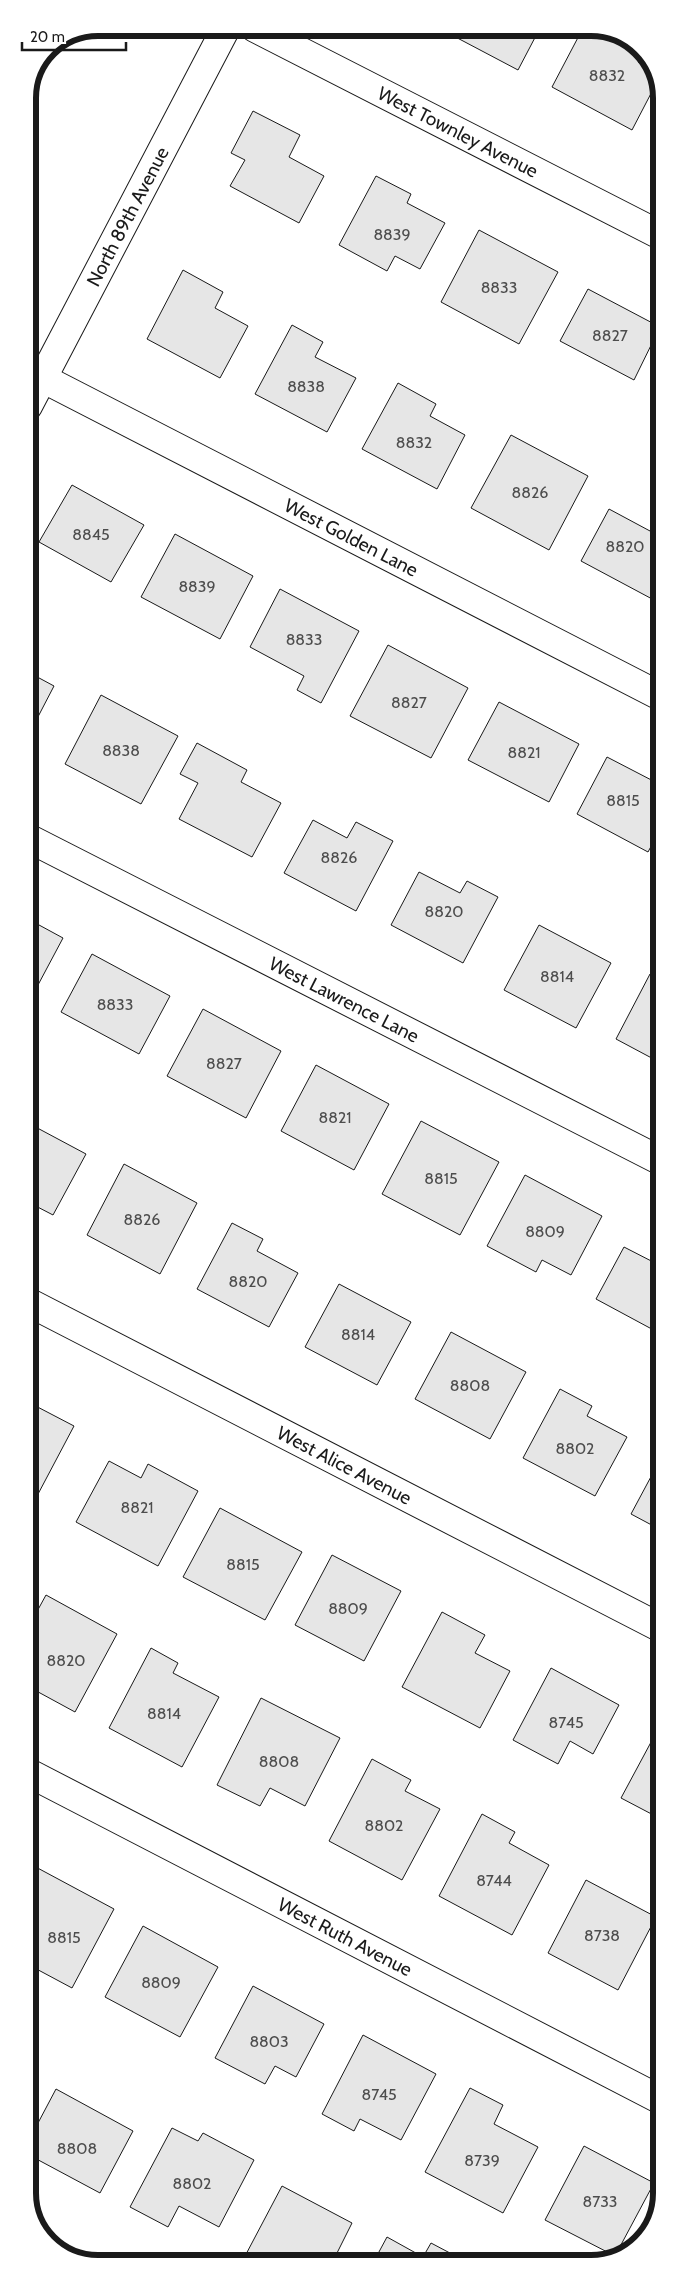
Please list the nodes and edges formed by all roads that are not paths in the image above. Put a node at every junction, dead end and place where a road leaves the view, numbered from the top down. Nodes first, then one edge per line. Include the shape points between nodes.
1 (222, 36) edge
2 (271, 36) edge
3 (653, 231) edge
4 (42, 378) junction
5 (36, 390) edge
6 (653, 692) edge
7 (36, 842) edge
8 (653, 1157) edge
9 (36, 1306) edge
10 (653, 1624) edge
11 (36, 1777) edge
12 (653, 2096) edge

1 - 4 street, North 89th Avenue
2 - 3 street, West Townley Avenue
4 - 5 street, North 89th Avenue
4 - 6 street, West Golden Lane
7 - 8 street, West Lawrence Lane
9 - 10 street, West Alice Avenue
11 - 12 street, West Ruth Avenue

